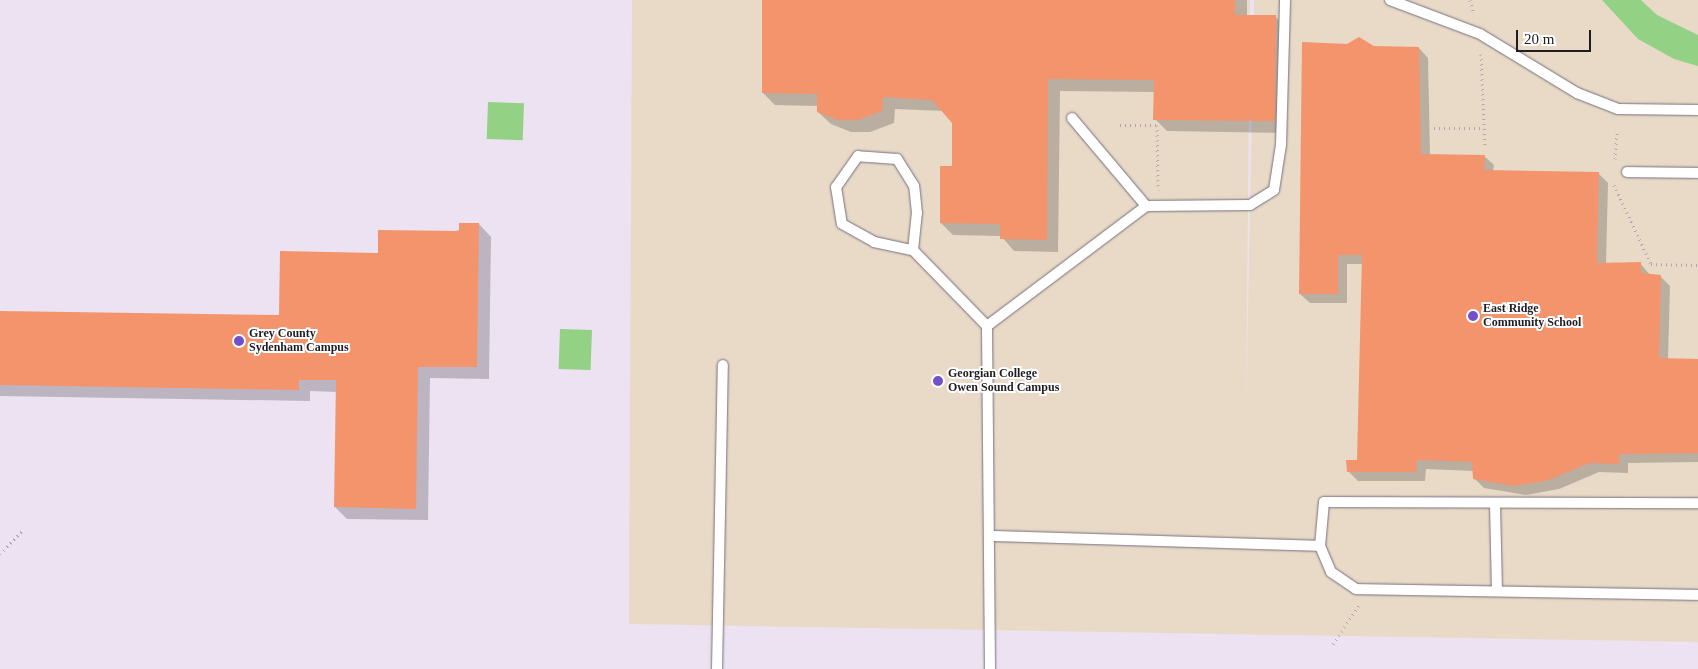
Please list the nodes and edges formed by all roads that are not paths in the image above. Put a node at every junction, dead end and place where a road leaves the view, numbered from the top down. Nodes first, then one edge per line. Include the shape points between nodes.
1 (1285, 0) edge
2 (1390, 0) edge
3 (1698, 110) edge
4 (1072, 118) dead end
5 (1627, 172) dead end
6 (1698, 173) edge
7 (1146, 206) junction
8 (913, 250) junction
9 (987, 326) junction
10 (723, 365) dead end
11 (1496, 504) junction
12 (1698, 504) edge
13 (991, 536) junction
14 (1320, 546) junction
15 (1497, 591) junction
16 (1698, 595) edge
17 (717, 669) edge
18 (990, 669) edge

1 - 7 lane via 1281,153 1274,190 1250,205
2 - 3 lane via 1480,34 1577,93 1618,109
4 - 7 lane
5 - 6 lane
7 - 9 lane
8 - 8 lane via 874,242 842,224 836,186 858,156 897,159 914,186 917,212
8 - 9 lane
9 - 13 lane
10 - 17 lane
11 - 12 lane
11 - 14 lane via 1324,502
11 - 15 lane
13 - 14 lane
13 - 18 lane
14 - 15 lane via 1331,572 1356,589
15 - 16 lane

